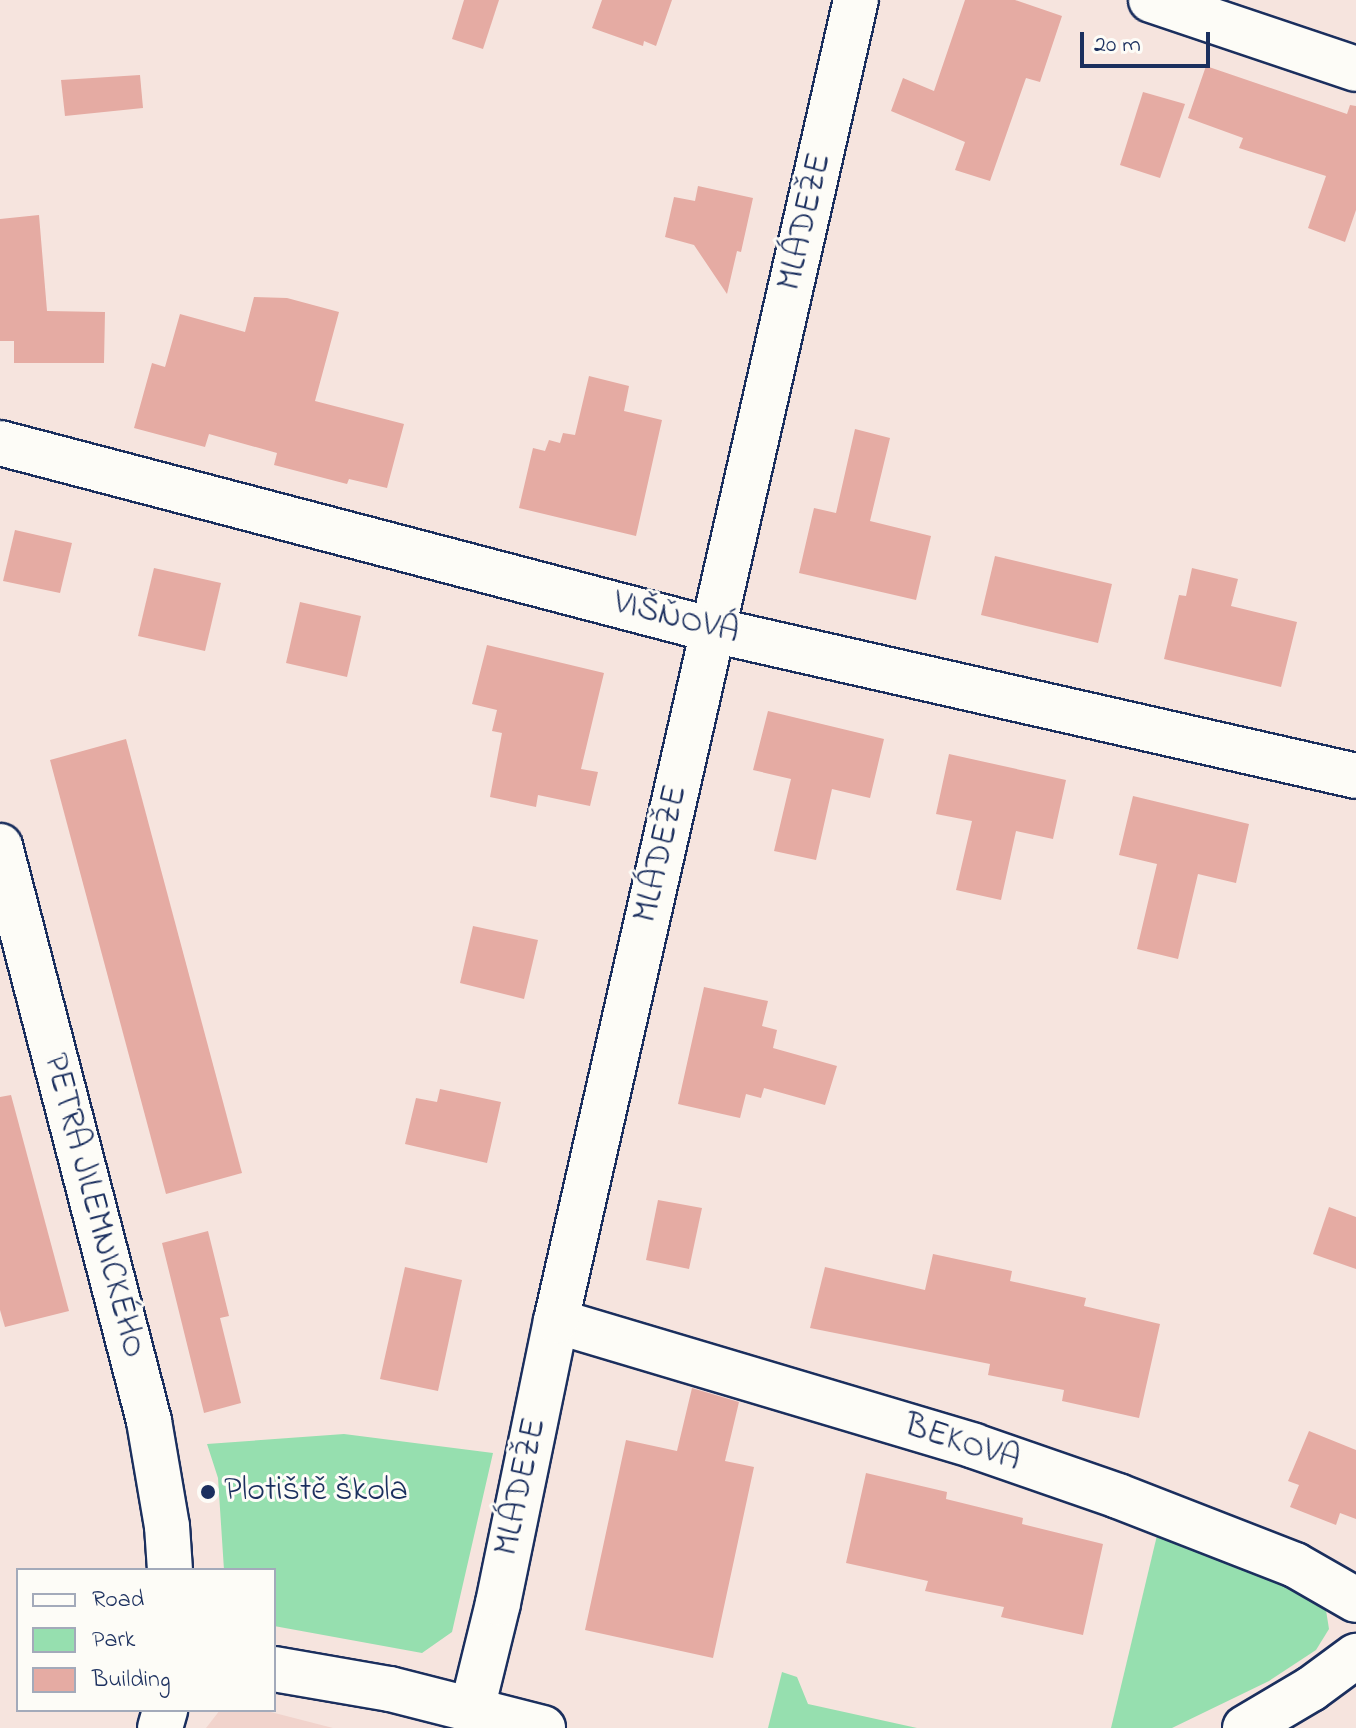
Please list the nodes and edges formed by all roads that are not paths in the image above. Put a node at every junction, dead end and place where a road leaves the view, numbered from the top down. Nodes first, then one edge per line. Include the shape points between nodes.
1 (856, 0) edge
2 (1151, 0) edge
3 (1356, 69) edge
4 (0, 443) edge
5 (713, 630) junction
6 (1356, 776) edge
7 (0, 846) edge
8 (556, 1321) junction
9 (170, 1568) edge
10 (1356, 1600) edge
11 (1356, 1656) edge
12 (276, 1669) edge
13 (472, 1709) junction
14 (543, 1728) edge
15 (1245, 1728) edge

1 - 5 street, MLÁDEŽE
2 - 3 street
4 - 5 street, VIŠŇOVÁ
5 - 6 street, VIŠŇOVÁ
5 - 8 street, MLÁDEŽE
7 - 9 street, PETRA JILEMNICKÉHO via 149,1421
8 - 10 street, BEKOVA via 974,1446 1118,1496 1295,1565
8 - 13 street, MLÁDEŽE
11 - 15 street
12 - 13 street
13 - 14 street

